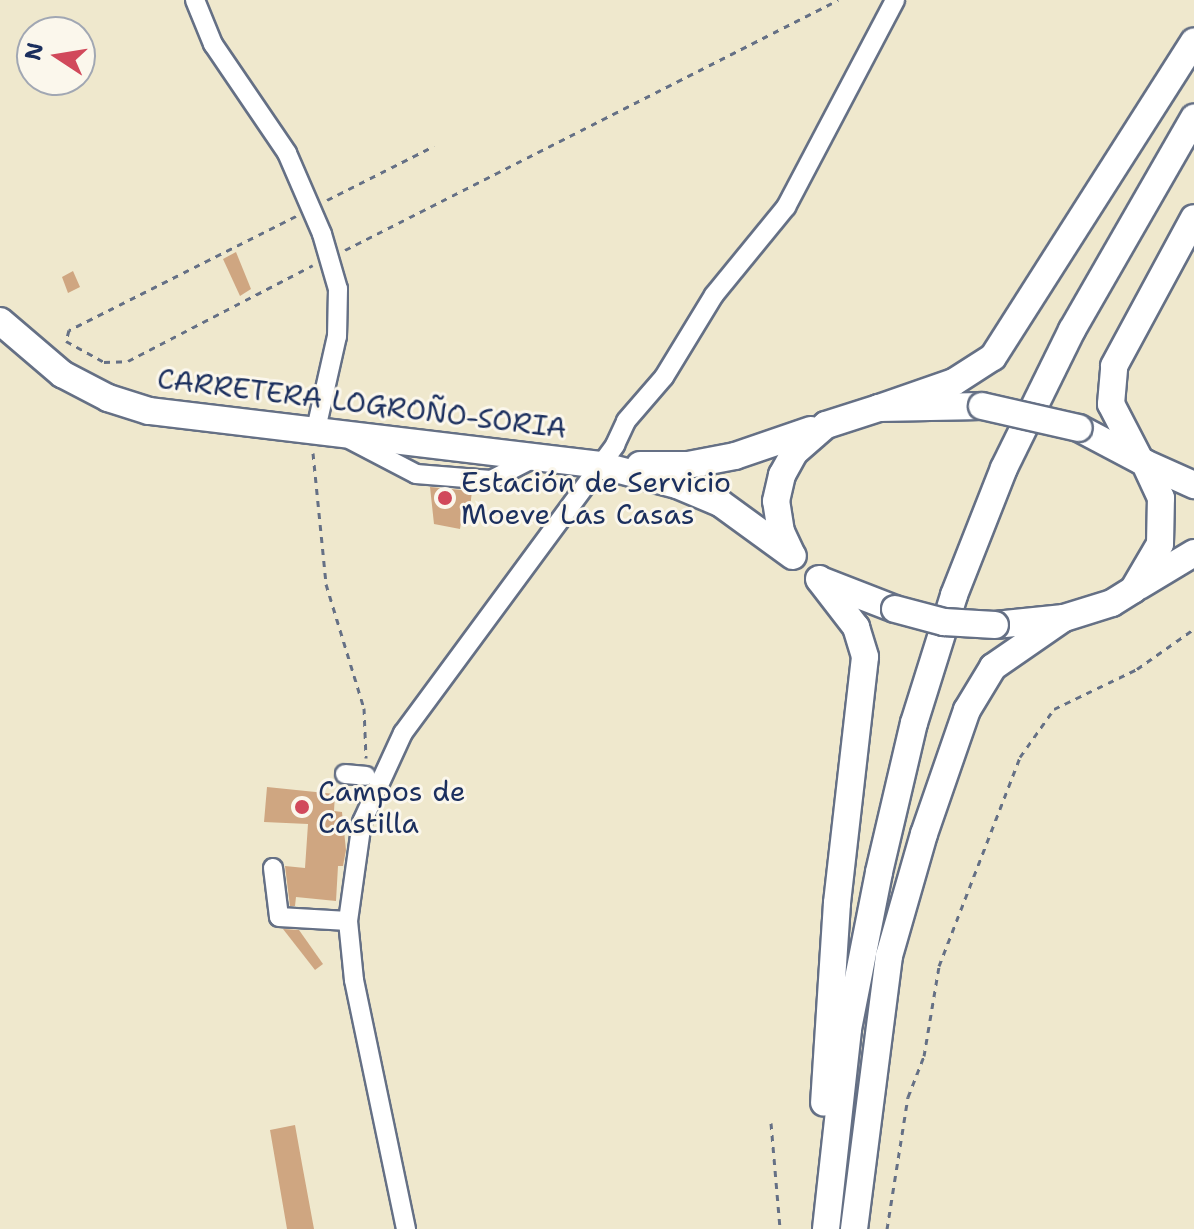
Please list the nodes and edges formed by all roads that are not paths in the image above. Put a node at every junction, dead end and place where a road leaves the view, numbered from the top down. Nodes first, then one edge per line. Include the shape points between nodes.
1 (195, 0) edge
2 (895, 0) edge
3 (1194, 42) edge
4 (1194, 118) edge
5 (1194, 218) edge
6 (0, 321) edge
7 (879, 408) junction
8 (826, 425) junction
9 (315, 434) junction
10 (345, 436) junction
11 (410, 442) junction
12 (504, 451) junction
13 (537, 456) junction
14 (1142, 462) junction
15 (600, 465) junction
16 (416, 474) junction
17 (491, 480) junction
18 (1194, 485) edge
19 (1194, 553) edge
20 (793, 556) junction
21 (819, 579) junction
22 (1133, 590) junction
23 (1064, 618) junction
24 (345, 774) dead end
25 (366, 776) road end
26 (273, 868) dead end
27 (871, 920) junction
28 (348, 921) junction
29 (826, 1221) edge
30 (406, 1229) edge
31 (854, 1229) edge

1 - 9 street via 213,44 287,153 338,289 337,336
2 - 15 street via 786,207 714,295 664,377 626,421
3 - 7 highway, CARRETERA LOGROÑO-SORIA via 993,357 954,382
4 - 27 highway via 1072,330 1004,468 954,595 914,723
5 - 14 highway via 1114,366 1111,404
6 - 9 highway, CARRETERA LOGROÑO-SORIA via 62,374 108,398 149,411
7 - 8 highway, CARRETERA LOGROÑO-SORIA
7 - 14 highway, bridge via 982,406 1079,428
8 - 15 highway, CARRETERA LOGROÑO-SORIA via 780,443 688,465
8 - 20 highway via 795,452 782,475 776,501 781,532
9 - 10 highway, CARRETERA LOGROÑO-SORIA
10 - 11 highway, CARRETERA LOGROÑO-SORIA
10 - 16 street
11 - 12 highway, CARRETERA LOGROÑO-SORIA
11 - 16 street
12 - 13 highway, CARRETERA LOGROÑO-SORIA
12 - 17 street
13 - 15 highway, CARRETERA LOGROÑO-SORIA
13 - 17 street
14 - 18 highway
14 - 22 highway via 1161,498 1164,524 1160,544
15 - 20 highway, CARRETERA LOGROÑO-SORIA via 677,485 720,503
15 - 28 street via 403,733 362,822
16 - 17 street
19 - 22 highway
20 - 21 highway, CARRETERA LOGROÑO-SORIA
21 - 23 highway, bridge via 944,622 995,625
21 - 29 highway via 856,627 865,657 826,1052
22 - 23 highway
23 - 31 highway via 993,667 967,710 924,834 889,956
24 - 25 street
26 - 28 street via 279,917
27 - 29 highway via 848,1029
27 - 31 highway via 851,1161
28 - 30 street via 354,980

